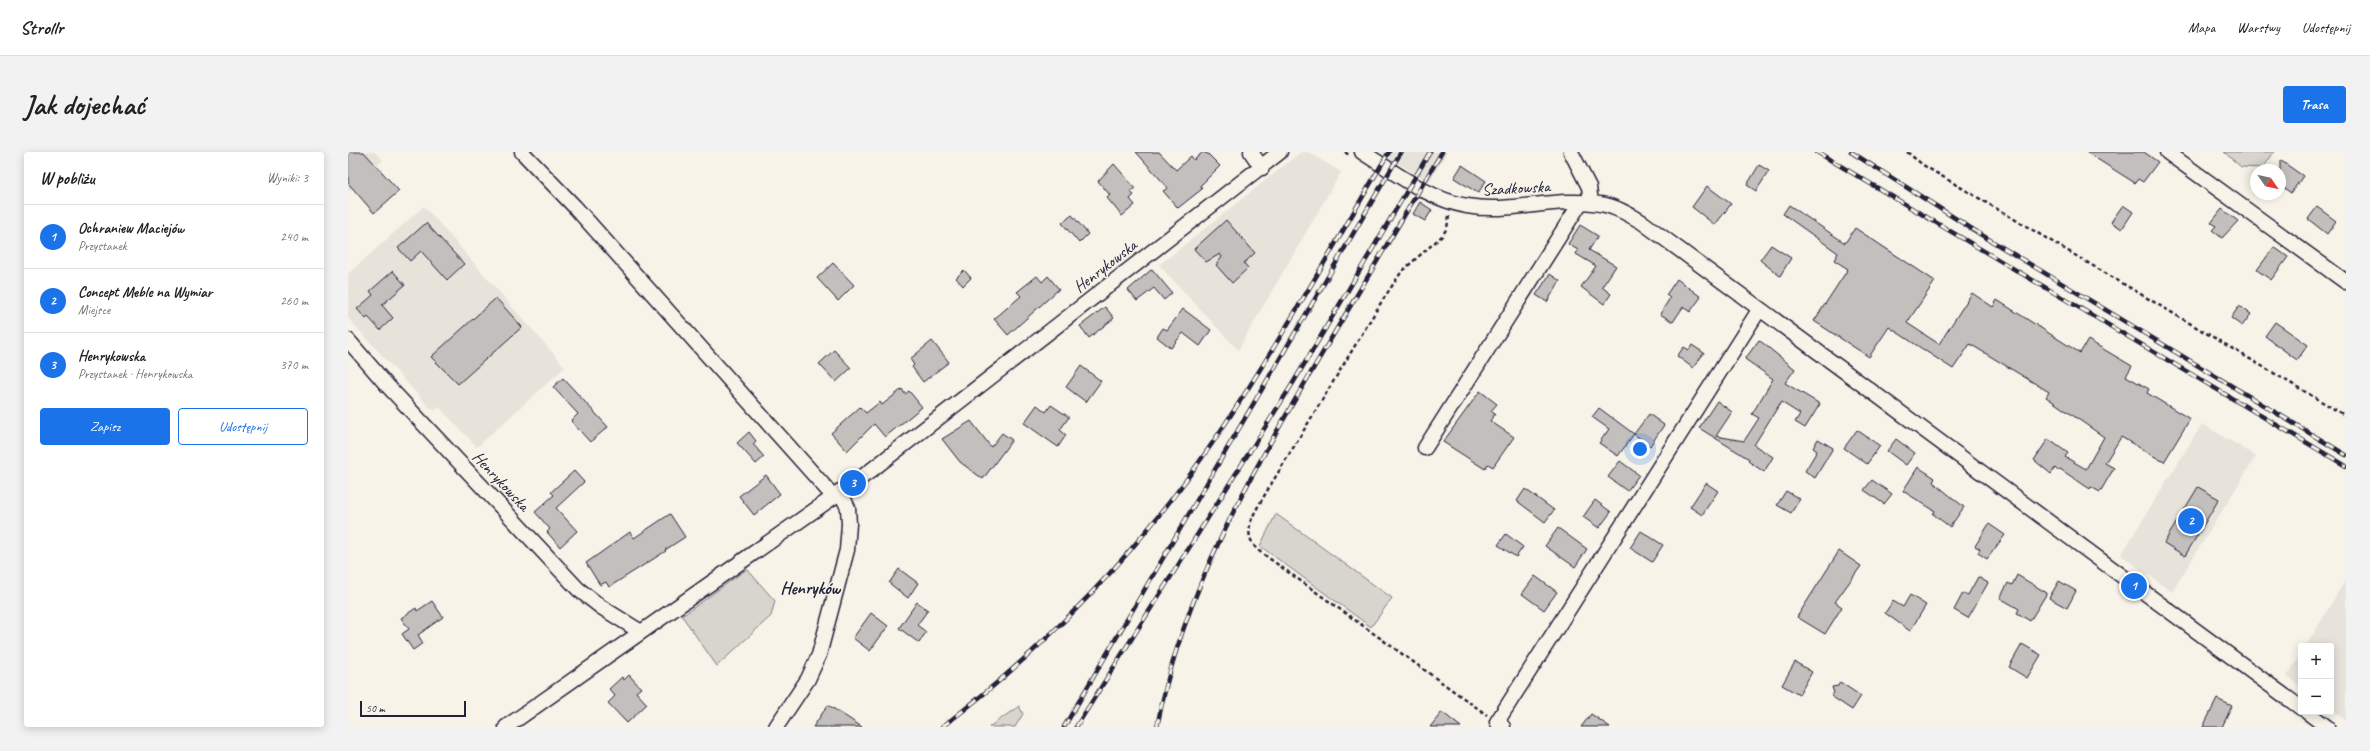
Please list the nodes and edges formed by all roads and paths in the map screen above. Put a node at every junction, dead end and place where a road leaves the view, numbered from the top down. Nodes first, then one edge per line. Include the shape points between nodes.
1 (522, 152) edge
2 (1251, 152) edge
3 (1280, 152) edge
4 (1362, 152) edge
5 (1571, 152) edge
6 (1907, 152) edge
7 (2167, 152) edge
8 (1262, 168) junction
9 (1450, 202) junction
10 (1586, 203) junction
11 (2346, 282) edge
12 (1759, 310) junction
13 (348, 340) edge
14 (2346, 416) edge
15 (1425, 448) dead end
16 (837, 494) junction
17 (641, 632) junction
18 (2298, 706) edge
19 (2311, 715) edge
20 (1500, 725) edge
21 (506, 727) edge
22 (776, 727) edge
23 (2327, 727) edge

1 - 16 street
2 - 8 street
3 - 8 street, Henrykowska
4 - 9 street, Szadkowska via 1421,188
5 - 10 street via 1588,187
6 - 14 path via 1930,169
7 - 11 street
8 - 16 street, Henrykowska
9 - 10 street, Szadkowska via 1498,209
9 - 20 path via 1449,221 1442,236 1406,267 1382,301 1267,490 1252,517 1248,533 1251,543 1259,551
10 - 12 street, Szadkowska via 1612,208 1642,222
10 - 15 street
12 - 18 street, Szadkowska
12 - 20 street
13 - 17 street, Henrykowska via 578,589
16 - 17 street, Henrykowska
16 - 22 street via 848,508 847,550 821,647 808,679
17 - 21 street, Henrykowska
19 - 23 street

